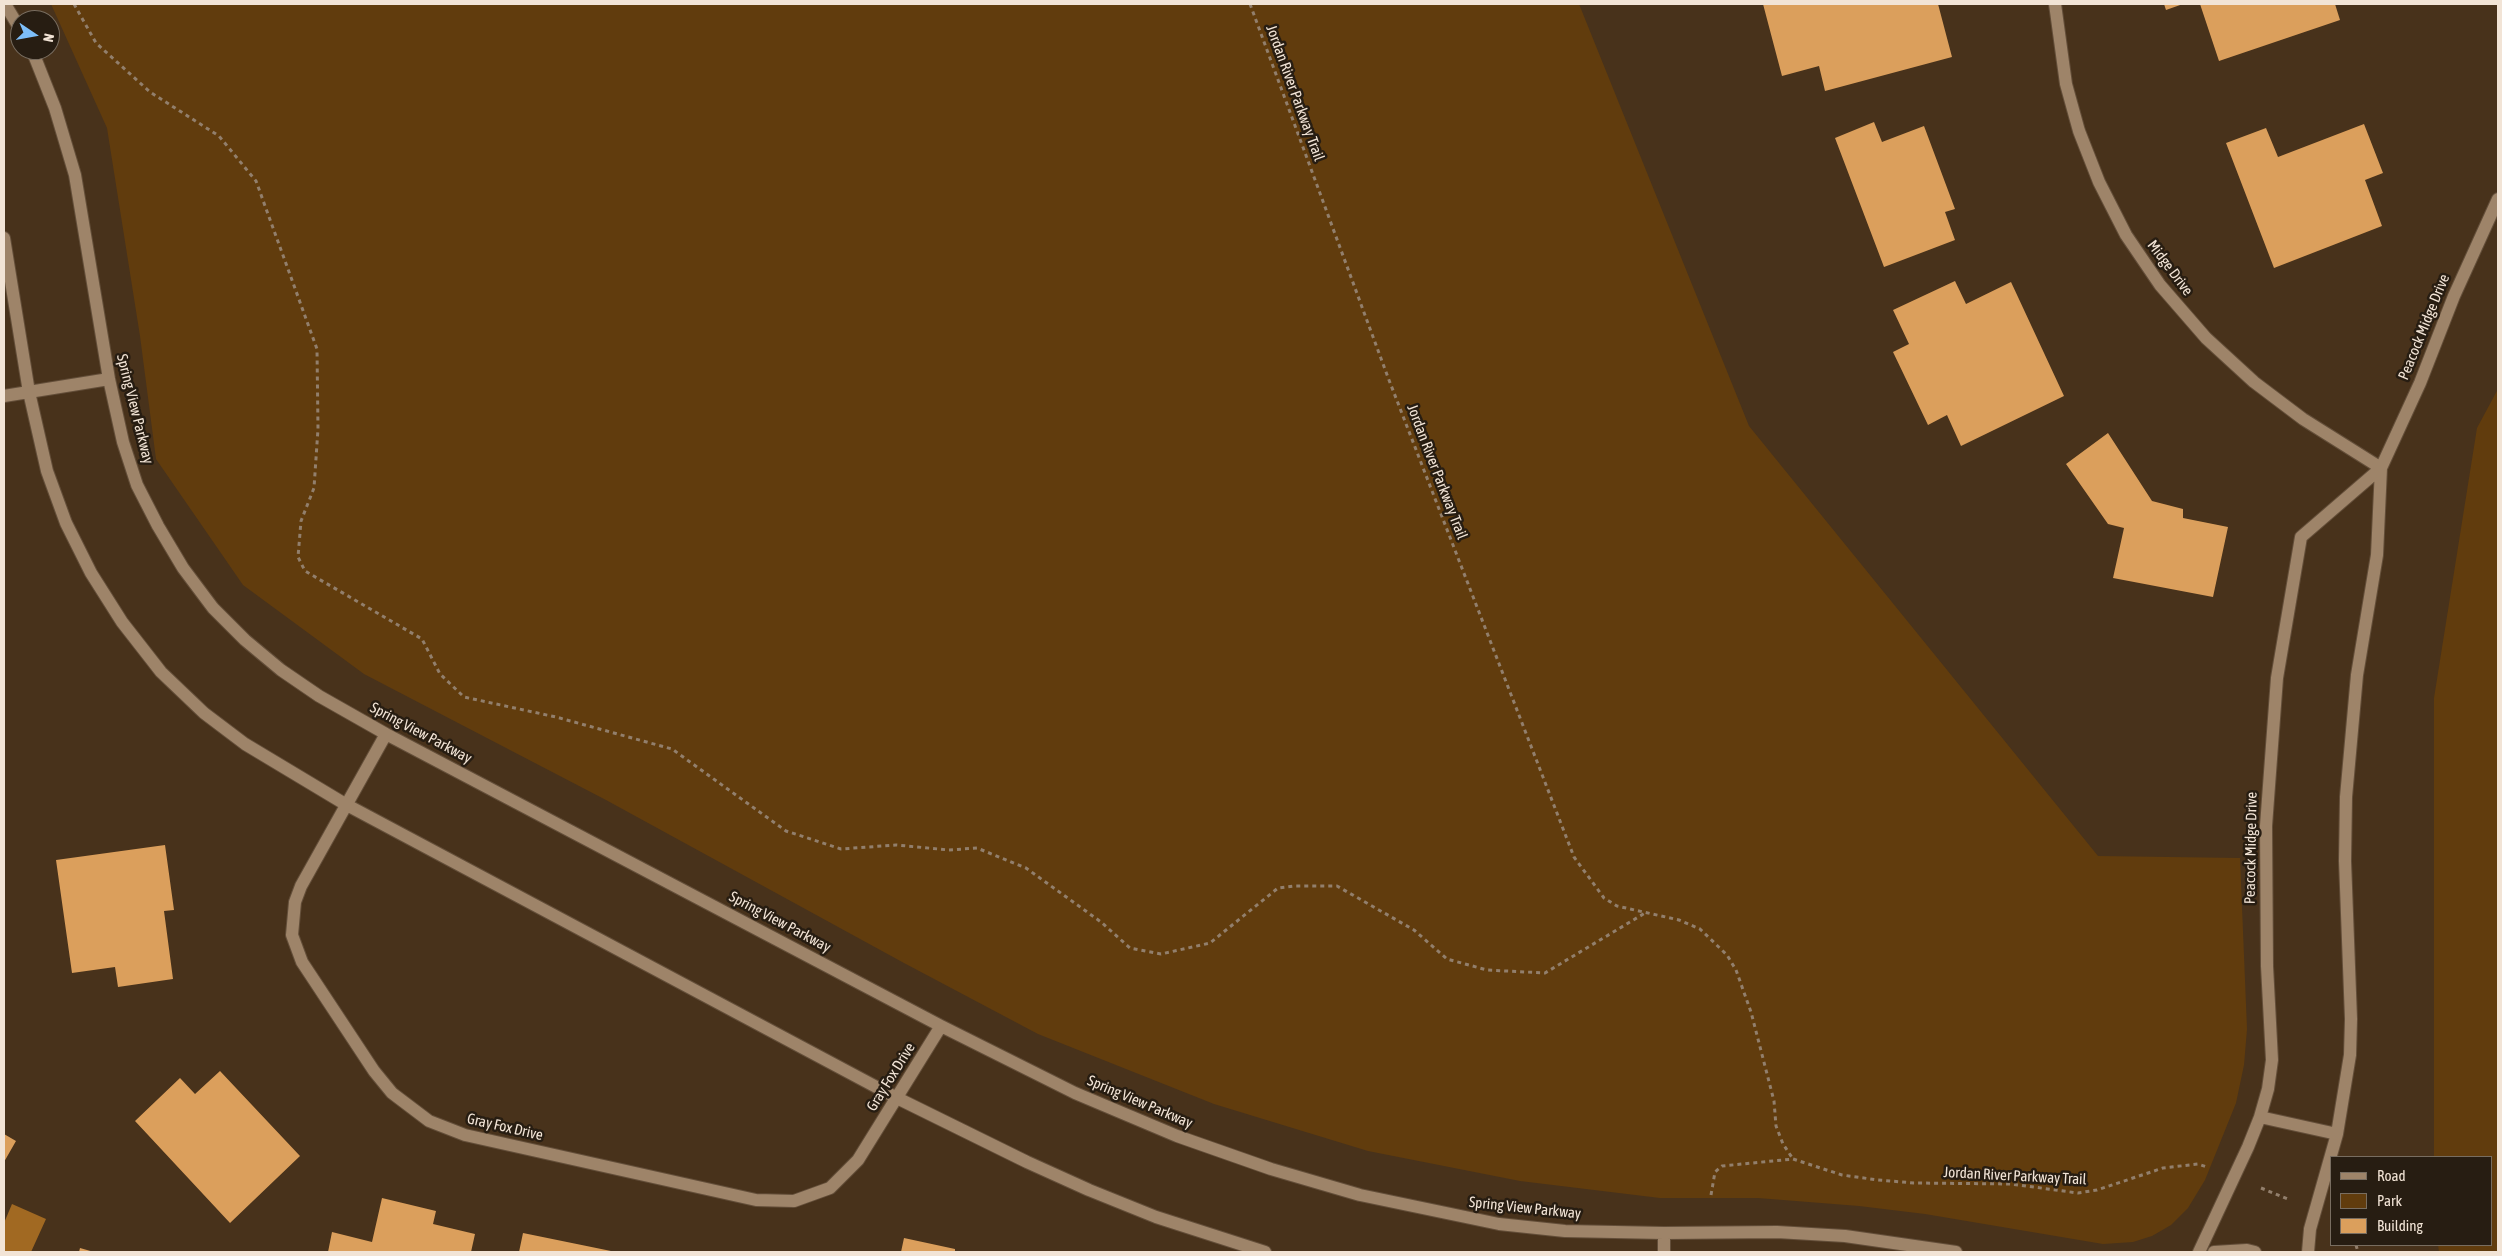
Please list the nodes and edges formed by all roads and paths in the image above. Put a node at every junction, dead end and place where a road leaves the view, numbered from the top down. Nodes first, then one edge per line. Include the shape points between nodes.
1 (74, 4) edge
2 (1250, 4) edge
3 (2055, 4) edge
4 (36, 60) edge
5 (2498, 199) edge
6 (4, 238) edge
7 (109, 379) junction
8 (30, 392) junction
9 (4, 396) edge
10 (2381, 468) junction
11 (386, 734) junction
12 (346, 804) junction
13 (1645, 913) junction
14 (941, 1026) junction
15 (898, 1098) junction
16 (2260, 1117) junction
17 (2337, 1134) junction
18 (2331, 1156) edge
19 (2330, 1158) edge
20 (1793, 1159) junction
21 (2234, 1178) junction
22 (1711, 1195) dead end
23 (2315, 1209) junction
24 (1664, 1233) junction
25 (1265, 1252) edge
26 (1664, 1252) edge
27 (1956, 1252) edge
28 (2199, 1252) edge
29 (2214, 1252) edge
30 (2255, 1252) edge
31 (2308, 1252) edge

1 - 13 path via 96,43 150,92 219,136 256,181 317,349 318,429 314,488 301,521 298,557 305,571 422,639 440,674 464,697 556,717 672,749 786,831 841,849 896,845 949,850 977,848 1026,868 1101,922 1130,948 1161,954 1210,943 1278,888 1294,886 1337,886 1414,930 1447,959 1487,970 1545,973
2 - 13 path, Jordan River Parkway Trail via 1389,380 1574,857 1604,898 1618,906
3 - 10 street, Midge Drive via 2066,84 2079,131 2099,182 2122,226 2160,285 2206,338 2254,382 2303,419
4 - 7 street, Spring View Parkway via 75,174
5 - 10 street, Peacock Midge Drive
6 - 8 street
7 - 8 street
7 - 11 street, Spring View Parkway via 123,442 137,485 183,568 213,608 281,670
8 - 9 street
8 - 12 street via 47,471 66,523 90,573 122,622 161,672 204,713 245,744
10 - 16 street, Peacock Midge Drive via 2301,538 2279,670 2270,750 2266,826 2272,1060
10 - 17 street, Peacock Midge Drive via 2378,556 2357,675 2348,760 2345,861 2351,1019 2346,1091
11 - 12 street, Gray Fox Drive
11 - 14 street, Spring View Parkway
12 - 15 street
12 - 15 street, Gray Fox Drive via 294,902 292,935 302,962 374,1071 392,1092 429,1121 465,1135 775,1202 794,1201 830,1188 858,1160
13 - 20 path, Jordan River Parkway Trail via 1679,920 1700,929 1727,955 1751,1012 1774,1101 1776,1126
14 - 15 street, Gray Fox Drive
14 - 24 street, Spring View Parkway via 1075,1093 1177,1136 1271,1169 1360,1195 1498,1224 1565,1231
15 - 25 street via 1089,1190 1156,1217
16 - 17 street
16 - 21 street, Peacock Midge Drive
17 - 18 street, Peacock Midge Drive
19 - 23 street, Peacock Midge Drive
20 - 21 path, Jordan River Parkway Trail via 1842,1175 1869,1179 2011,1184 2078,1192 2097,1190 2163,1168 2198,1164
20 - 22 path, Jordan River Parkway Trail via 1717,1168
21 - 23 path, Jordan River Parkway Trail
21 - 28 street, Peacock Midge Drive
23 - 31 street, Peacock Midge Drive
24 - 26 street
24 - 27 street, Spring View Parkway via 1777,1232 1845,1236
29 - 30 street

